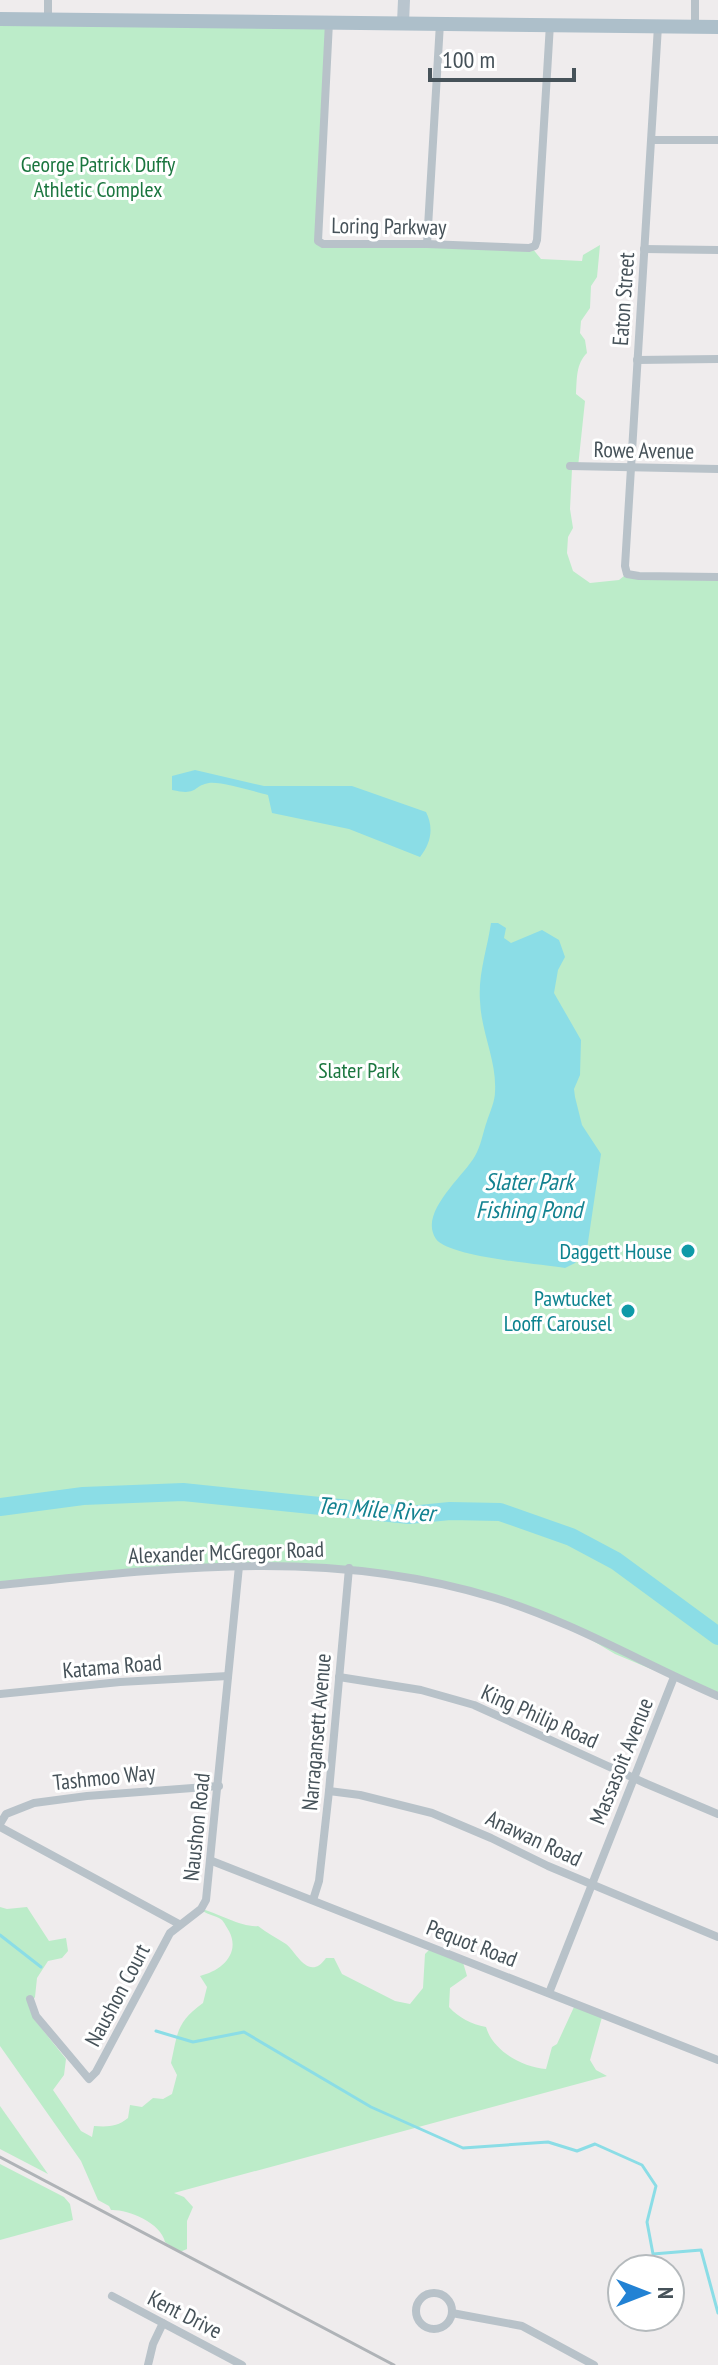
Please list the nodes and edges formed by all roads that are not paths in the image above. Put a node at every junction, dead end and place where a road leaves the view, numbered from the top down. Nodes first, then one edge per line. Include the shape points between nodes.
1 (48, 0) edge
2 (404, 0) edge
3 (695, 0) edge
4 (0, 19) edge
5 (48, 20) junction
6 (329, 22) junction
7 (403, 23) junction
8 (440, 23) junction
9 (550, 24) junction
10 (658, 26) junction
11 (695, 27) junction
12 (718, 27) edge
13 (652, 140) junction
14 (718, 140) edge
15 (427, 244) junction
16 (644, 249) junction
17 (718, 250) edge
18 (718, 359) edge
19 (637, 360) junction
20 (570, 466) dead end
21 (630, 468) junction
22 (718, 469) edge
23 (718, 577) edge
24 (239, 1566) junction
25 (349, 1568) junction
26 (0, 1585) edge
27 (228, 1676) junction
28 (339, 1677) junction
29 (674, 1677) junction
30 (0, 1694) edge
31 (718, 1696) edge
32 (633, 1778) junction
33 (219, 1786) junction
34 (329, 1791) junction
35 (718, 1814) edge
36 (0, 1825) edge
37 (212, 1861) junction
38 (591, 1885) junction
39 (313, 1900) junction
40 (179, 1924) junction
41 (718, 1937) edge
42 (549, 1993) junction
43 (30, 1999) dead end
44 (718, 2060) edge
45 (112, 2296) dead end
46 (452, 2313) junction
47 (163, 2323) junction
48 (148, 2365) edge
49 (242, 2365) edge
50 (594, 2365) edge

1 - 5 street
2 - 7 street
3 - 11 street
4 - 5 main road
5 - 6 main road
6 - 7 main road
6 - 15 street, Loring Parkway via 318,241
7 - 8 main road
8 - 9 main road
8 - 15 street
9 - 10 main road
9 - 15 street, Loring Parkway via 535,246
10 - 11 main road
10 - 13 street, Eaton Street
11 - 12 main road
13 - 14 street
13 - 16 street, Eaton Street
16 - 17 street
16 - 19 street, Eaton Street
18 - 19 street
19 - 21 street, Eaton Street
20 - 21 street, Rowe Avenue
21 - 22 street, Rowe Avenue
21 - 23 street, Eaton Street via 627,574
24 - 25 street, Alexander McGregor Road
24 - 26 street, Alexander McGregor Road
24 - 27 street, Naushon Road
25 - 28 street, Narragansett Avenue
25 - 29 street, Alexander McGregor Road via 414,1577 498,1599
27 - 30 street, Katama Road
27 - 33 street, Naushon Road
28 - 32 street, King Philip Road via 474,1705
28 - 34 street, Narragansett Avenue
29 - 31 street, Alexander McGregor Road
29 - 32 street, Massasoit Avenue
32 - 35 street, King Philip Road
32 - 38 street, Massasoit Avenue
33 - 36 street, Tashmoo Way via 34,1803 6,1814
33 - 37 street, Naushon Road
34 - 38 street, Anawan Road via 432,1813
34 - 39 street, Narragansett Avenue
36 - 40 street
37 - 39 street, Pequot Road
37 - 40 street, Naushon Road via 206,1900
38 - 41 street, Anawan Road
38 - 42 street, Massasoit Avenue
39 - 42 street, Pequot Road
40 - 43 street, Naushon Court via 89,2079 36,2016
42 - 44 street, Pequot Road
45 - 47 street, Kent Drive
46 - 46 street via 448,2299 434,2293 421,2299 417,2309 421,2323 435,2328
46 - 50 street via 522,2326
47 - 48 street
47 - 49 street, Kent Drive

